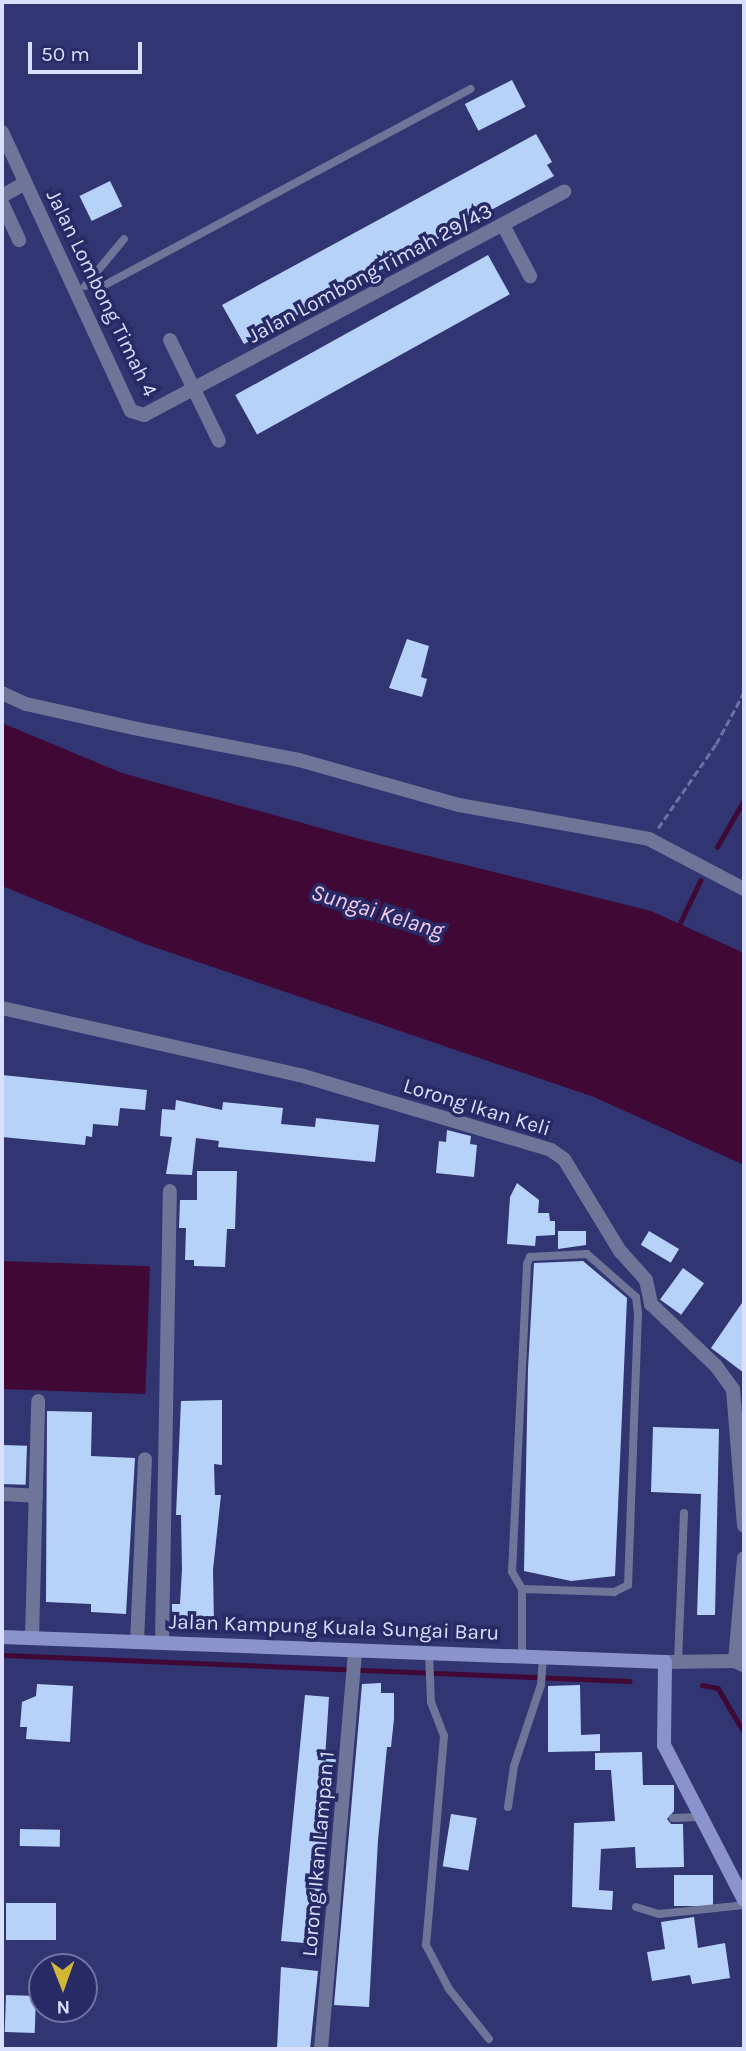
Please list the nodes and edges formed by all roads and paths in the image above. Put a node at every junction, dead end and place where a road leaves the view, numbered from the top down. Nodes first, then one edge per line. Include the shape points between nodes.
1 (471, 89) dead end
2 (2, 132) edge
3 (25, 183) junction
4 (564, 192) dead end
5 (2, 196) edge
6 (2, 203) edge
7 (503, 225) junction
8 (124, 239) dead end
9 (19, 240) dead end
10 (530, 276) dead end
11 (82, 289) junction
12 (170, 340) dead end
13 (196, 391) junction
14 (219, 441) dead end
15 (744, 692) edge
16 (2, 693) edge
17 (649, 839) junction
18 (744, 889) edge
19 (2, 1008) edge
20 (170, 1191) dead end
21 (38, 1401) dead end
22 (145, 1458) dead end
23 (2, 1494) edge
24 (36, 1496) junction
25 (743, 1511) edge
26 (684, 1513) dead end
27 (744, 1527) edge
28 (744, 1558) edge
29 (522, 1589) junction
30 (2, 1637) edge
31 (32, 1638) junction
32 (162, 1641) junction
33 (138, 1642) junction
34 (522, 1656) junction
35 (355, 1657) junction
36 (429, 1657) junction
37 (543, 1662) junction
38 (671, 1662) junction
39 (741, 1662) edge
40 (508, 1807) dead end
41 (699, 1817) junction
42 (673, 1818) dead end
43 (744, 1903) edge
44 (636, 1907) dead end
45 (489, 2039) dead end
46 (321, 2049) edge

1 - 11 lane via 103,286
2 - 3 street, Jalan Lombong Timah 4
3 - 5 street
3 - 11 street, Jalan Lombong Timah 4
4 - 7 street, Jalan Lombong Timah 29/43
6 - 9 street
7 - 10 street
7 - 13 street, Jalan Lombong Timah 29/43
8 - 11 lane
11 - 13 street, Jalan Lombong Timah 4 via 131,411 144,415
12 - 13 street
13 - 14 street
15 - 17 path via 716,744
16 - 17 street via 26,704 299,760 459,805
17 - 18 street
19 - 25 street, Lorong Ikan Keli via 300,1075 551,1150 564,1159 620,1251 646,1280 651,1304 716,1366 733,1389
20 - 32 street
21 - 24 street
22 - 33 street
23 - 24 street
24 - 31 street
25 - 27 street, Lorong Ikan Keli
26 - 38 lane
28 - 39 street
29 - 29 lane via 512,1572 527,1264 530,1256 587,1254 636,1297 638,1313 628,1585 614,1592
29 - 34 lane
30 - 31 street, Jalan Kampung Kuala Sungai Baru
31 - 33 street, Jalan Kampung Kuala Sungai Baru
32 - 33 street, Jalan Kampung Kuala Sungai Baru
32 - 35 street, Jalan Kampung Kuala Sungai Baru
34 - 36 street, Jalan Kampung Kuala Sungai Baru
34 - 37 street, Jalan Kampung Kuala Sungai Baru
35 - 36 street, Jalan Kampung Kuala Sungai Baru
35 - 46 street, Lorong Ikan Lampan 1
36 - 45 lane via 431,1702 444,1736 426,1945 449,1989
37 - 38 street, Jalan Kampung Kuala Sungai Baru
37 - 40 lane via 542,1679 514,1766
38 - 39 street
38 - 41 street via 664,1745
41 - 42 lane
41 - 43 street
43 - 44 lane via 659,1914

